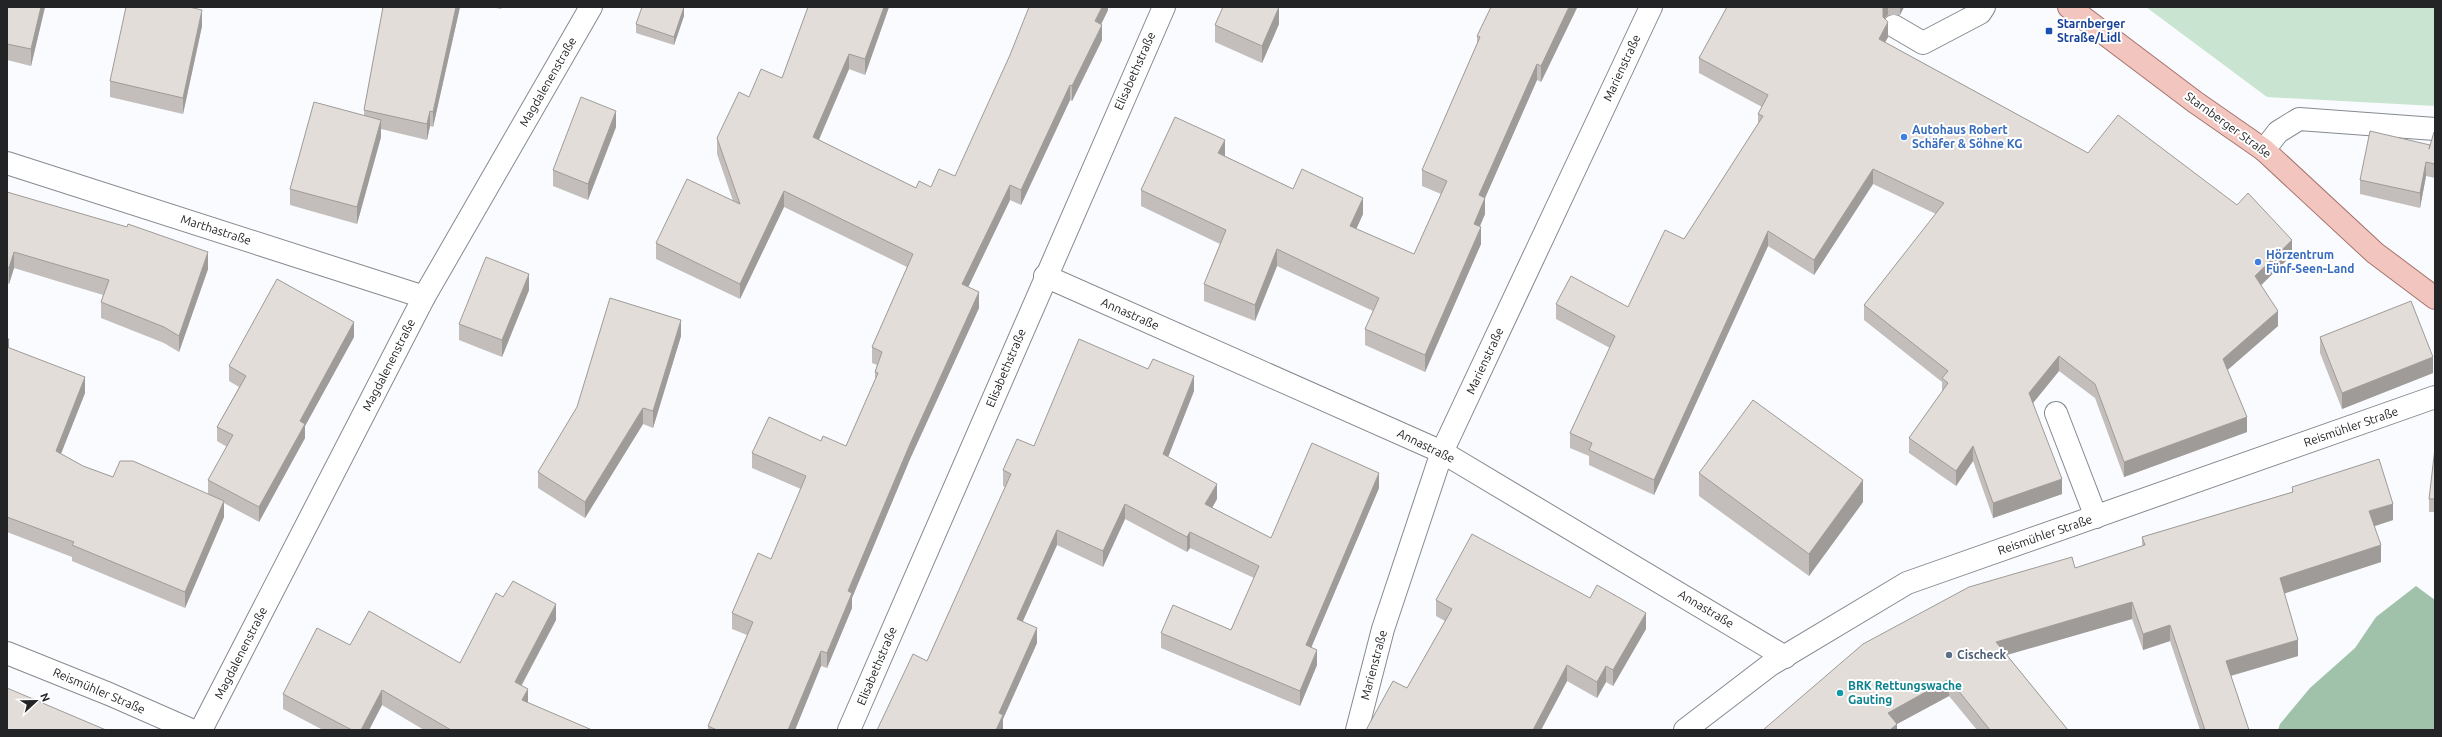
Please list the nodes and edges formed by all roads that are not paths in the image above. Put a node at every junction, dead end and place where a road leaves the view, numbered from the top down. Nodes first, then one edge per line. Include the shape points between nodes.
1 (591, 7) edge
2 (1164, 7) edge
3 (1651, 7) edge
4 (1984, 7) edge
5 (2069, 7) edge
6 (1894, 26) dead end
7 (2435, 129) edge
8 (2264, 150) junction
9 (7, 163) edge
10 (1045, 276) junction
11 (424, 297) junction
12 (2435, 298) edge
13 (2435, 397) edge
14 (2056, 413) dead end
15 (1442, 452) junction
16 (2096, 517) junction
17 (7, 653) edge
18 (1785, 657) junction
19 (1687, 729) edge
20 (191, 730) edge
21 (202, 730) edge
22 (849, 730) edge
23 (1357, 730) edge

1 - 11 street, Magdalenenstraße
2 - 10 street, Elisabethstraße
3 - 15 street, Marienstraße
4 - 6 street via 1980,13 1923,43
5 - 8 main road, Starnberger Straße via 2195,102
7 - 8 street via 2299,119 2278,132
8 - 12 main road, Starnberger Straße via 2375,253
9 - 11 street, Marthastraße
10 - 15 street, Annastraße
10 - 22 street, Elisabethstraße
11 - 21 street, Magdalenenstraße
13 - 16 street, Reismühler Straße
14 - 16 street
15 - 18 street, Annastraße
15 - 23 street, Marienstraße via 1383,629
16 - 18 street, Reismühler Straße via 1907,583
17 - 20 street, Reismühler Straße
18 - 19 street, Reismühler Straße via 1770,665

